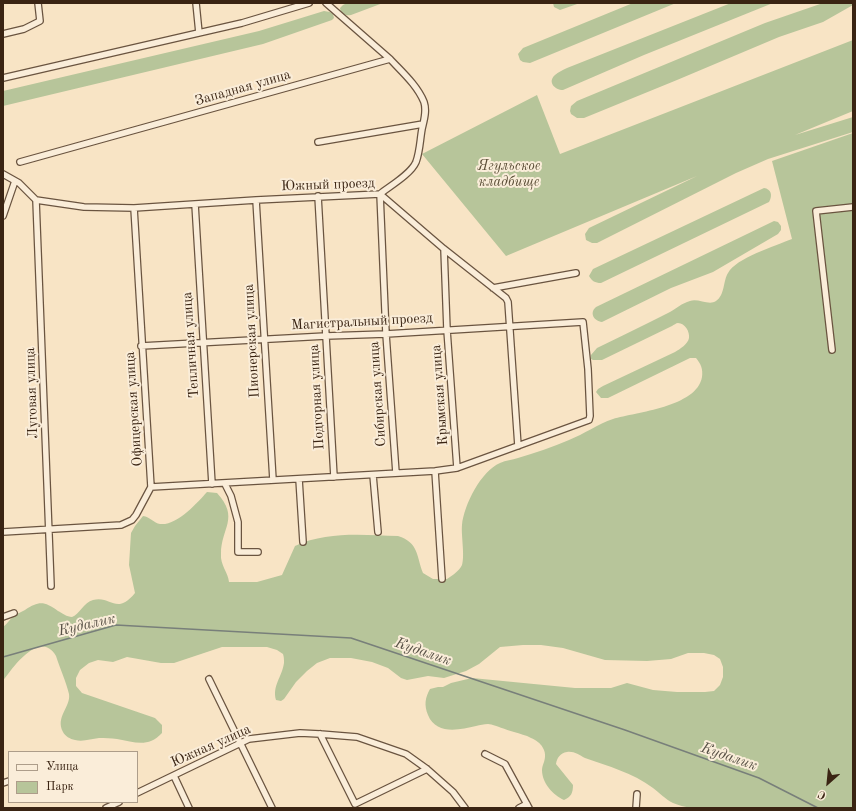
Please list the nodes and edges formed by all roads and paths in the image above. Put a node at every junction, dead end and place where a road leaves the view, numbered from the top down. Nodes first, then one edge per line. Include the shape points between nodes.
1 (38, 3) edge
2 (196, 3) edge
3 (309, 3) edge
4 (326, 3) edge
5 (199, 32) junction
6 (3, 34) edge
7 (390, 59) junction
8 (3, 78) edge
9 (423, 124) junction
10 (318, 142) dead end
11 (20, 162) dead end
12 (3, 174) edge
13 (15, 181) junction
14 (380, 194) junction
15 (318, 196) junction
16 (36, 200) junction
17 (256, 200) junction
18 (195, 204) junction
19 (853, 207) edge
20 (134, 208) junction
21 (3, 216) edge
22 (444, 249) junction
23 (576, 273) dead end
24 (493, 288) junction
25 (510, 326) junction
26 (448, 330) junction
27 (386, 334) junction
28 (326, 336) junction
29 (264, 340) junction
30 (203, 343) junction
31 (141, 346) junction
32 (832, 350) dead end
33 (518, 446) junction
34 (457, 468) junction
35 (435, 471) junction
36 (396, 473) junction
37 (373, 475) junction
38 (334, 477) junction
39 (299, 479) junction
40 (273, 480) junction
41 (212, 484) junction
42 (225, 484) junction
43 (151, 487) junction
44 (49, 530) junction
45 (3, 532) edge
46 (378, 532) dead end
47 (303, 542) dead end
48 (258, 552) dead end
49 (442, 579) dead end
50 (51, 586) dead end
51 (14, 613) dead end
52 (3, 617) edge
53 (209, 679) dead end
54 (320, 734) junction
55 (241, 744) junction
56 (485, 754) dead end
57 (427, 769) junction
58 (174, 776) junction
59 (138, 793) edge
60 (637, 794) dead end
61 (117, 803) edge
62 (528, 806) edge
63 (108, 808) edge
64 (189, 808) edge
65 (272, 808) edge
66 (465, 808) edge
67 (519, 808) edge
68 (636, 808) edge

1 - 6 street via 40,20 24,29
2 - 5 street
3 - 5 street via 242,23
4 - 7 street
5 - 8 street
7 - 9 street via 406,76 423,101 426,109
7 - 11 street, Западная улица
9 - 10 street
9 - 14 street via 415,164
12 - 13 street
13 - 16 street
13 - 21 street
14 - 15 street, Южный проезд
14 - 22 street, Южный проезд
14 - 27 street, Сибирская улица
15 - 17 street, Южный проезд
15 - 28 street, Подгорная улица
16 - 20 street, Южный проезд via 84,207
16 - 44 street, Луговая улица
17 - 18 street, Южный проезд
17 - 29 street, Пионерская улица
18 - 20 street, Южный проезд
18 - 30 street, Тепличная улица
19 - 32 street via 816,211
20 - 31 street, Офицерская улица
22 - 24 street, Южный проезд
22 - 26 street, Крымская улица
23 - 24 street
24 - 25 street, Южный проезд via 508,302
25 - 26 street, Магистральный проезд
25 - 33 street
25 - 33 street, Магистральный проезд via 583,322 588,368 589,420
26 - 27 street, Магистральный проезд
26 - 34 street, Крымская улица
27 - 28 street, Магистральный проезд
27 - 36 street, Сибирская улица
28 - 29 street, Магистральный проезд
28 - 38 street, Подгорная улица
29 - 30 street, Магистральный проезд
29 - 40 street, Пионерская улица
30 - 31 street, Магистральный проезд
30 - 41 street, Тепличная улица
31 - 43 street, Офицерская улица
33 - 34 street
34 - 35 street
35 - 36 street
35 - 49 street
36 - 37 street
37 - 38 street
37 - 46 street
38 - 39 street
39 - 40 street
39 - 47 street
40 - 42 street
41 - 42 street
41 - 43 street
42 - 48 street via 238,522 238,552
43 - 44 street via 136,515 122,525
44 - 45 street
44 - 50 street, Луговая улица
51 - 52 street
53 - 55 street
54 - 55 street, Южная улица via 300,733 264,737 249,739
54 - 57 street, Южная улица via 357,737 406,754
54 - 57 street via 355,804
55 - 58 street, Южная улица
55 - 65 street
56 - 62 street via 505,764
57 - 66 street, Южная улица via 453,792
58 - 59 street, Южная улица
58 - 64 street
60 - 68 street
61 - 63 street
62 - 67 street

